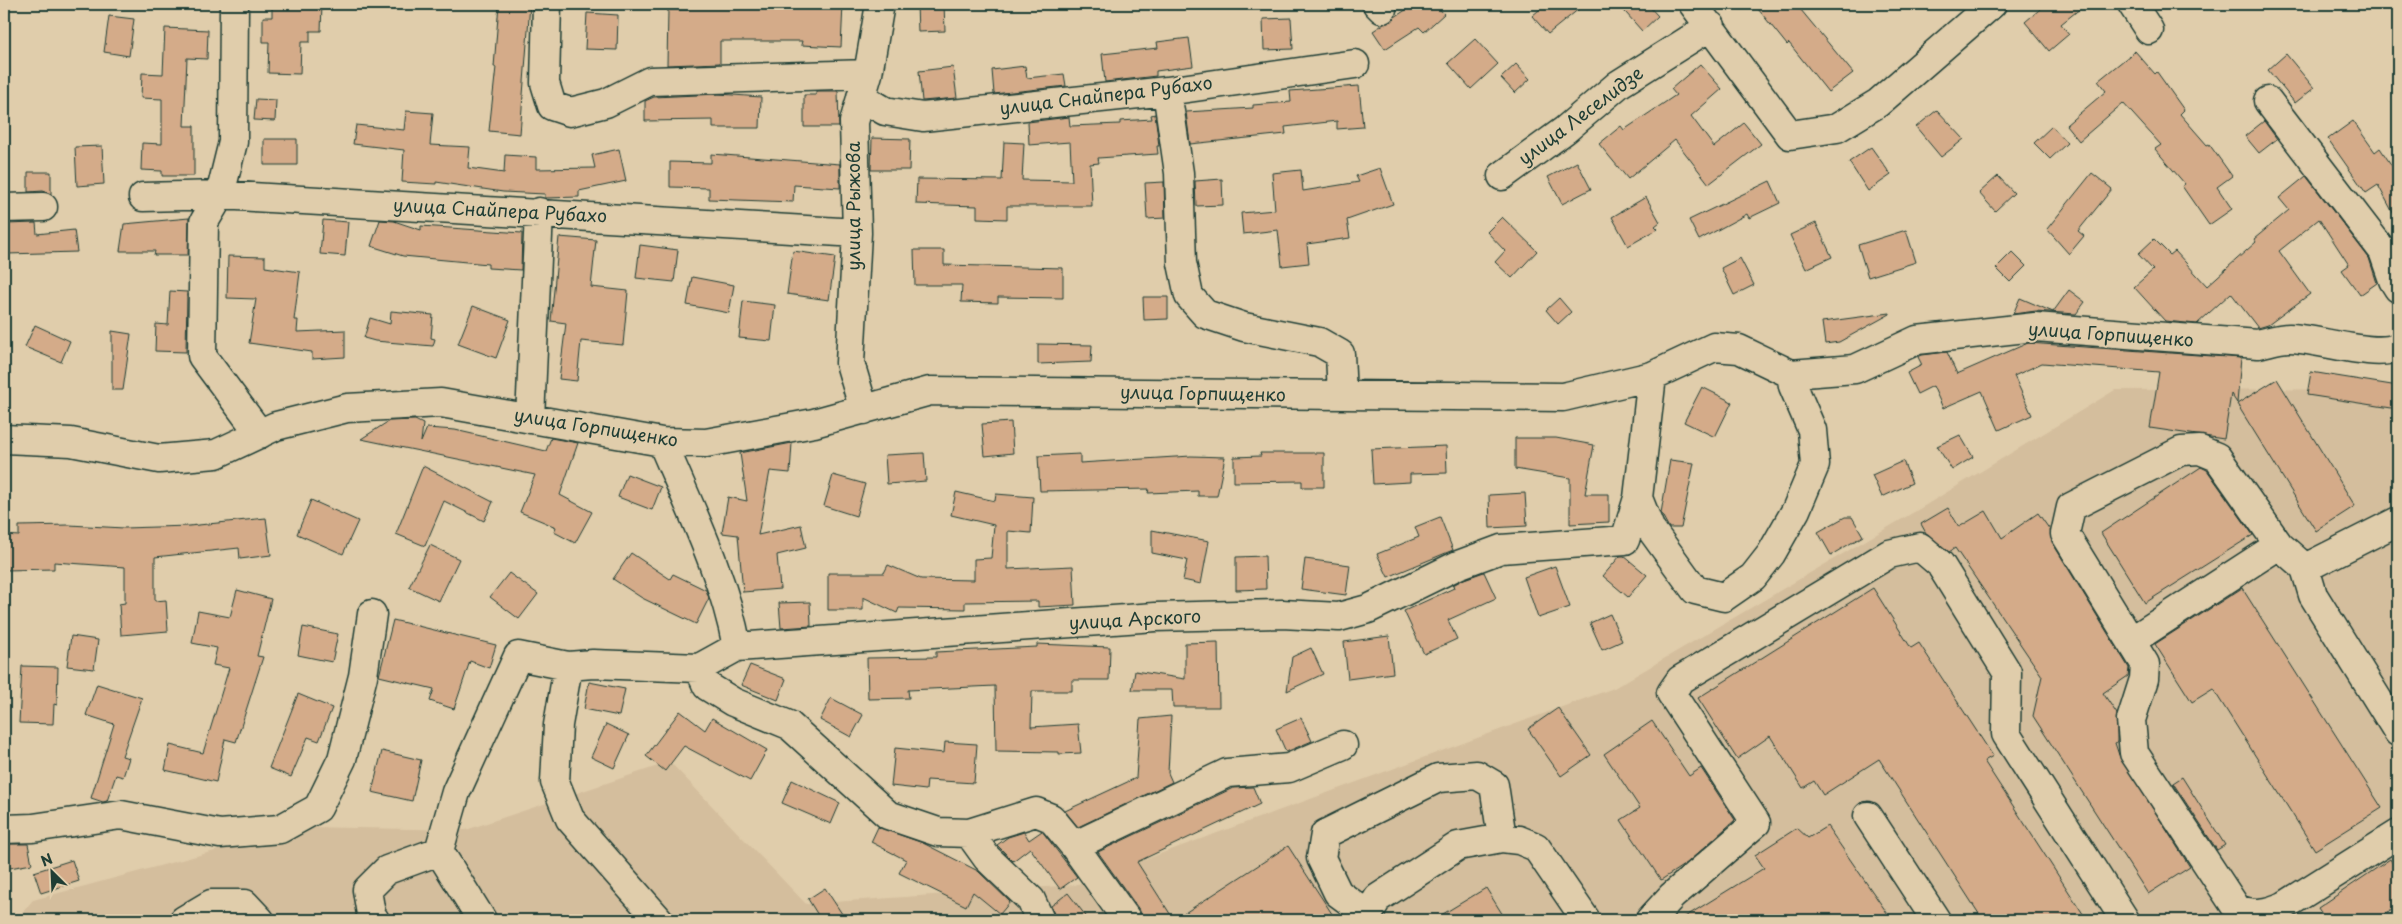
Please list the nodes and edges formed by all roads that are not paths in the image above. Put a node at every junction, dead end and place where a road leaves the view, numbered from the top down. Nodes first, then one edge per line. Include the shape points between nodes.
1 (234, 4) edge
2 (547, 4) edge
3 (880, 4) edge
4 (1694, 4) edge
5 (1992, 4) edge
6 (2132, 4) edge
7 (1711, 26) junction
8 (2149, 30) dead end
9 (1355, 64) dead end
10 (864, 85) junction
11 (1167, 91) junction
12 (2268, 101) dead end
13 (1502, 176) dead end
14 (220, 195) junction
15 (143, 197) dead end
16 (43, 207) dead end
17 (4, 208) edge
18 (539, 212) junction
19 (857, 233) junction
20 (2398, 288) edge
21 (2398, 347) edge
22 (1791, 374) junction
23 (1652, 376) junction
24 (1342, 395) junction
25 (864, 410) junction
26 (530, 419) junction
27 (260, 434) junction
28 (4, 439) edge
29 (662, 442) junction
30 (1638, 498) junction
31 (2398, 522) edge
32 (2279, 545) junction
33 (2305, 568) junction
34 (372, 614) dead end
35 (2131, 641) junction
36 (737, 647) junction
37 (580, 665) junction
38 (699, 668) junction
39 (2398, 732) edge
40 (1342, 745) dead end
41 (1868, 816) dead end
42 (4, 829) edge
43 (969, 833) junction
44 (2398, 834) edge
45 (1502, 838) junction
46 (1074, 846) junction
47 (439, 851) junction
48 (1368, 918) edge
49 (184, 920) edge
50 (260, 920) edge
51 (375, 920) edge
52 (482, 920) edge
53 (659, 920) edge
54 (1040, 920) edge
55 (1127, 920) edge
56 (1586, 920) edge
57 (1650, 920) edge
58 (1936, 920) edge
59 (2125, 920) edge

1 - 14 street via 233,142
2 - 10 street via 545,83 552,106 570,112 606,103 650,81
3 - 10 street, улица Рыжова
4 - 7 street
5 - 7 street via 1878,103 1837,128 1790,135
6 - 8 street
7 - 13 street, улица Леселидзе via 1619,84 1566,130
9 - 11 street, улица Снайпера Рубахо
10 - 11 street, улица Снайпера Рубахо via 885,111 923,117
10 - 19 street, улица Рыжова via 854,122
11 - 24 street via 1179,173 1182,263 1189,296 1205,314 1244,327 1319,342 1340,354
12 - 20 street via 2383,251 2392,280
14 - 15 street, улица Снайпера Рубахо
14 - 18 street, улица Снайпера Рубахо
14 - 27 street via 204,222 202,356
16 - 17 street
18 - 19 street, улица Снайпера Рубахо
18 - 26 street
19 - 25 street, улица Рыжова via 850,363
21 - 22 street, улица Горпищенко via 2370,350 2289,338 2258,344 2035,327 1917,340 1855,369
22 - 23 street, улица Горпищенко via 1739,349 1714,347
22 - 30 street via 1812,430 1815,465 1792,517 1771,554 1753,577 1724,597 1695,590 1650,528
23 - 24 street, улица Горпищенко via 1564,398
23 - 30 street
24 - 25 street, улица Горпищенко via 930,391
25 - 29 street, улица Горпищенко via 814,423 706,443
26 - 27 street, улица Горпищенко via 441,403 375,406 347,408 276,426
26 - 29 street, улица Горпищенко
27 - 28 street, улица Горпищенко via 216,454 159,459 72,442
29 - 36 street via 731,615
30 - 36 street, улица Арского via 1626,540 1501,548 1368,609 1339,617 1282,614 1155,617
31 - 33 street
32 - 33 street
32 - 35 street
32 - 35 street via 2217,457 2200,450 2181,451 2071,507 2065,534
33 - 39 street via 2313,595
34 - 42 street via 363,676 342,758 318,808 280,829 220,834 122,815
35 - 44 street via 2145,664 2144,679 2131,720 2134,753 2237,909 2251,914 2268,913 2284,906
36 - 38 street, улица Арского
37 - 38 street
37 - 47 street via 518,656 456,792
37 - 53 street via 558,725 555,782 570,819
38 - 43 street via 707,686 732,702 789,725 888,815 938,832
40 - 46 street via 1289,768 1227,773
41 - 58 street
43 - 46 street via 1036,812 1051,818
43 - 54 street via 987,858 1031,900
45 - 48 street via 1458,846 1378,898
45 - 48 street via 1494,784 1477,774 1438,778 1325,834 1321,858 1338,893
45 - 56 street via 1536,847
46 - 55 street
47 - 51 street via 387,870 367,890
47 - 52 street
49 - 50 street via 211,904 245,904
57 - 59 street via 1672,896 1756,824 1670,692 1680,680 1889,554 1920,546 1940,564 2007,672 2006,734

